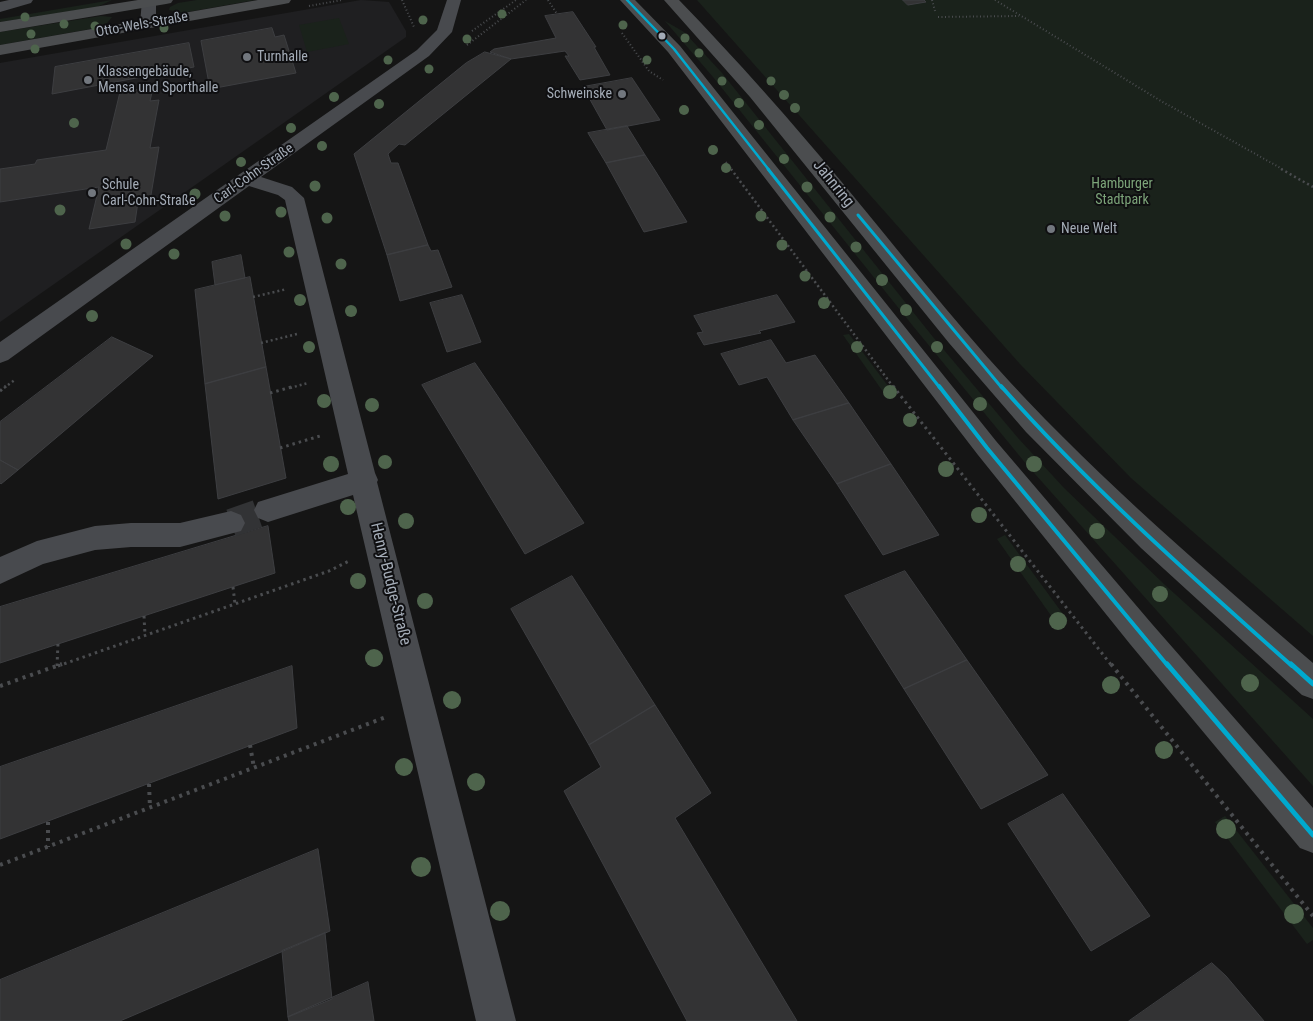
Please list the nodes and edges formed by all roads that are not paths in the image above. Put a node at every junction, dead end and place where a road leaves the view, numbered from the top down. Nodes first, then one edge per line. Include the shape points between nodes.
1 (26, 0) edge
2 (166, 0) edge
3 (284, 0) edge
4 (454, 0) edge
5 (627, 0) edge
6 (671, 0) edge
7 (149, 1) edge
8 (0, 7) edge
9 (148, 24) junction
10 (0, 27) edge
11 (0, 50) edge
12 (247, 178) junction
13 (0, 354) edge
14 (365, 480) junction
15 (268, 510) tunnel mouth
16 (231, 523) tunnel mouth
17 (0, 570) edge
18 (1313, 684) edge
19 (1313, 835) edge
20 (496, 1021) edge

1 - 8 street
2 - 7 main road, Otto-Wels-Straße
3 - 9 main road, Otto-Wels-Straße
4 - 12 street, Carl-Cohn-Straße via 444,12 444,32 423,53
5 - 19 main road via 674,49 1030,501
6 - 18 main road, Jahnring via 781,120 1037,428 1143,533
7 - 9 street
7 - 10 main road, Otto-Wels-Straße
9 - 11 main road, Otto-Wels-Straße
12 - 13 street, Carl-Cohn-Straße
12 - 14 street, Henry-Budge-Straße via 285,191 294,198
14 - 15 street
14 - 20 street, Henry-Budge-Straße
16 - 17 street via 180,535 94,538 37,554

